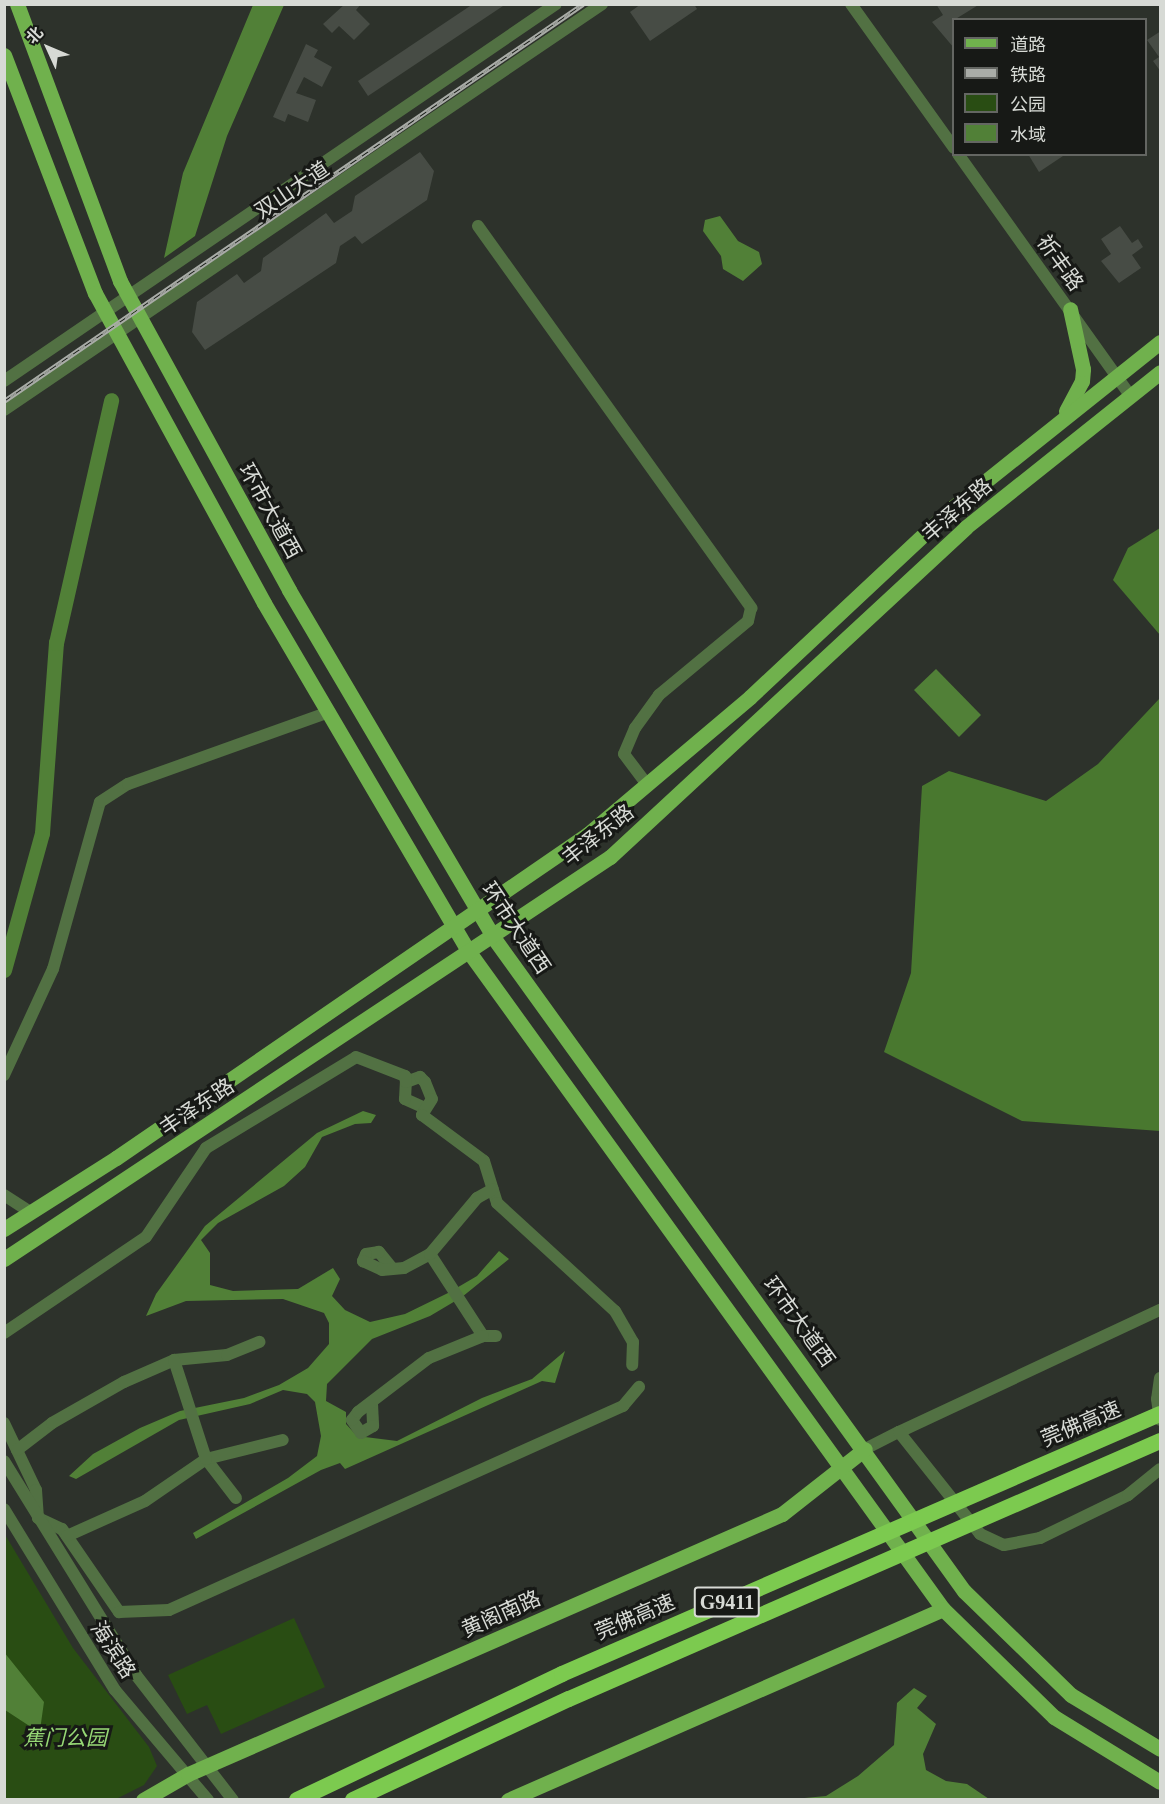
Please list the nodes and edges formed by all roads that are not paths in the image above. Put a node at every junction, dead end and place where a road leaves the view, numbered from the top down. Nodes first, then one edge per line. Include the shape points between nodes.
1 (17, 4) edge
2 (556, 4) edge
3 (602, 4) edge
4 (851, 4) edge
5 (4, 55) edge
6 (952, 145) edge
7 (959, 156) edge
8 (478, 226) dead end
9 (128, 296) junction
10 (1070, 309) junction
11 (105, 311) junction
12 (140, 317) junction
13 (117, 333) junction
14 (1161, 342) edge
15 (1161, 372) edge
16 (1116, 376) junction
17 (4, 381) edge
18 (1129, 394) junction
19 (4, 410) edge
20 (1056, 424) junction
21 (329, 712) junction
22 (647, 784) junction
23 (477, 910) junction
24 (455, 927) junction
25 (493, 937) junction
26 (469, 952) junction
27 (4, 1075) edge
28 (406, 1082) junction
29 (425, 1108) junction
30 (493, 1189) junction
31 (4, 1195) edge
32 (30, 1212) junction
33 (4, 1229) edge
34 (430, 1254) junction
35 (4, 1258) edge
36 (392, 1268) dead end
37 (1161, 1310) edge
38 (4, 1333) edge
39 (260, 1342) dead end
40 (174, 1360) junction
41 (632, 1365) dead end
42 (1161, 1378) edge
43 (639, 1387) dead end
44 (372, 1404) dead end
45 (1161, 1414) edge
46 (1161, 1420) edge
47 (4, 1423) edge
48 (899, 1432) junction
49 (283, 1440) dead end
50 (1161, 1441) edge
51 (865, 1449) junction
52 (17, 1450) junction
53 (206, 1459) junction
54 (4, 1461) edge
55 (841, 1464) junction
56 (1161, 1469) edge
57 (236, 1498) dead end
58 (4, 1509) edge
59 (38, 1518) junction
60 (67, 1536) junction
61 (943, 1609) junction
62 (1161, 1749) edge
63 (206, 1766) junction
64 (188, 1774) junction
65 (1161, 1782) edge
66 (143, 1800) edge
67 (208, 1800) edge
68 (232, 1800) edge
69 (297, 1800) edge
70 (353, 1800) edge
71 (508, 1800) edge

1 - 9 main road, 环市大道西
2 - 9 street, 双山大道
3 - 12 street, 双山大道
4 - 6 street
5 - 11 main road
7 - 10 street, 祈丰路
8 - 22 street via 751,608 748,621 659,695 635,728 624,754
9 - 11 street, 双山大道
9 - 12 main road, 环市大道西
10 - 16 street, 祈丰路
10 - 20 main road via 1083,354 1082,381
11 - 13 main road
11 - 17 street, 双山大道
12 - 13 street, 双山大道
12 - 23 main road, 环市大道西 via 289,590
13 - 19 street, 双山大道
13 - 21 main road
14 - 16 main road, 丰泽东路
15 - 18 main road, 丰泽东路
16 - 18 street, 祈丰路
16 - 20 main road, 丰泽东路
18 - 25 main road, 丰泽东路 via 966,527 610,857
20 - 22 main road, 丰泽东路 via 952,508 750,697
21 - 24 main road
21 - 27 street via 128,784 100,801 53,969
22 - 23 main road, 丰泽东路 via 588,834
23 - 24 main road, 丰泽东路
23 - 25 main road, 环市大道西
24 - 26 main road
24 - 32 main road, 丰泽东路
25 - 26 main road, 丰泽东路
25 - 51 main road, 环市大道西
26 - 35 main road, 丰泽东路
26 - 55 main road
28 - 29 street via 405,1099
28 - 29 street via 420,1077 425,1082 432,1099
28 - 38 street via 405,1076 356,1057 206,1148 146,1237
29 - 30 street via 422,1115 484,1161
30 - 34 street via 477,1198
30 - 41 street via 497,1203 524,1232 615,1311 633,1342
31 - 32 street
32 - 33 main road, 丰泽东路
34 - 36 street via 404,1268
34 - 44 street via 465,1310 490,1336 429,1358
37 - 48 street
39 - 40 street via 227,1355
40 - 52 street via 93,1400
40 - 53 street
42 - 46 street via 1157,1399
43 - 60 street via 623,1406 169,1610 119,1612
45 - 69 highway, 莞佛高速 / G9411 via 562,1674
47 - 52 street
48 - 51 street
48 - 56 street via 980,1534 1004,1545 1040,1538 1128,1495
49 - 53 street
50 - 70 highway, G9411 via 569,1699
51 - 55 main road, 黄阁南路
51 - 62 main road, 环市大道西 via 964,1591 1071,1695
52 - 59 street via 36,1490
53 - 57 street
53 - 60 street via 145,1502
54 - 59 street
55 - 61 main road
55 - 63 main road, 黄阁南路 via 819,1488 782,1514
58 - 64 street, 海滨路 via 114,1690
59 - 60 street via 62,1528
59 - 63 street via 136,1675
61 - 65 main road via 1054,1717
61 - 71 main road
63 - 64 main road, 黄阁南路
63 - 68 street
64 - 66 main road, 黄阁南路
64 - 67 street, 海滨路

